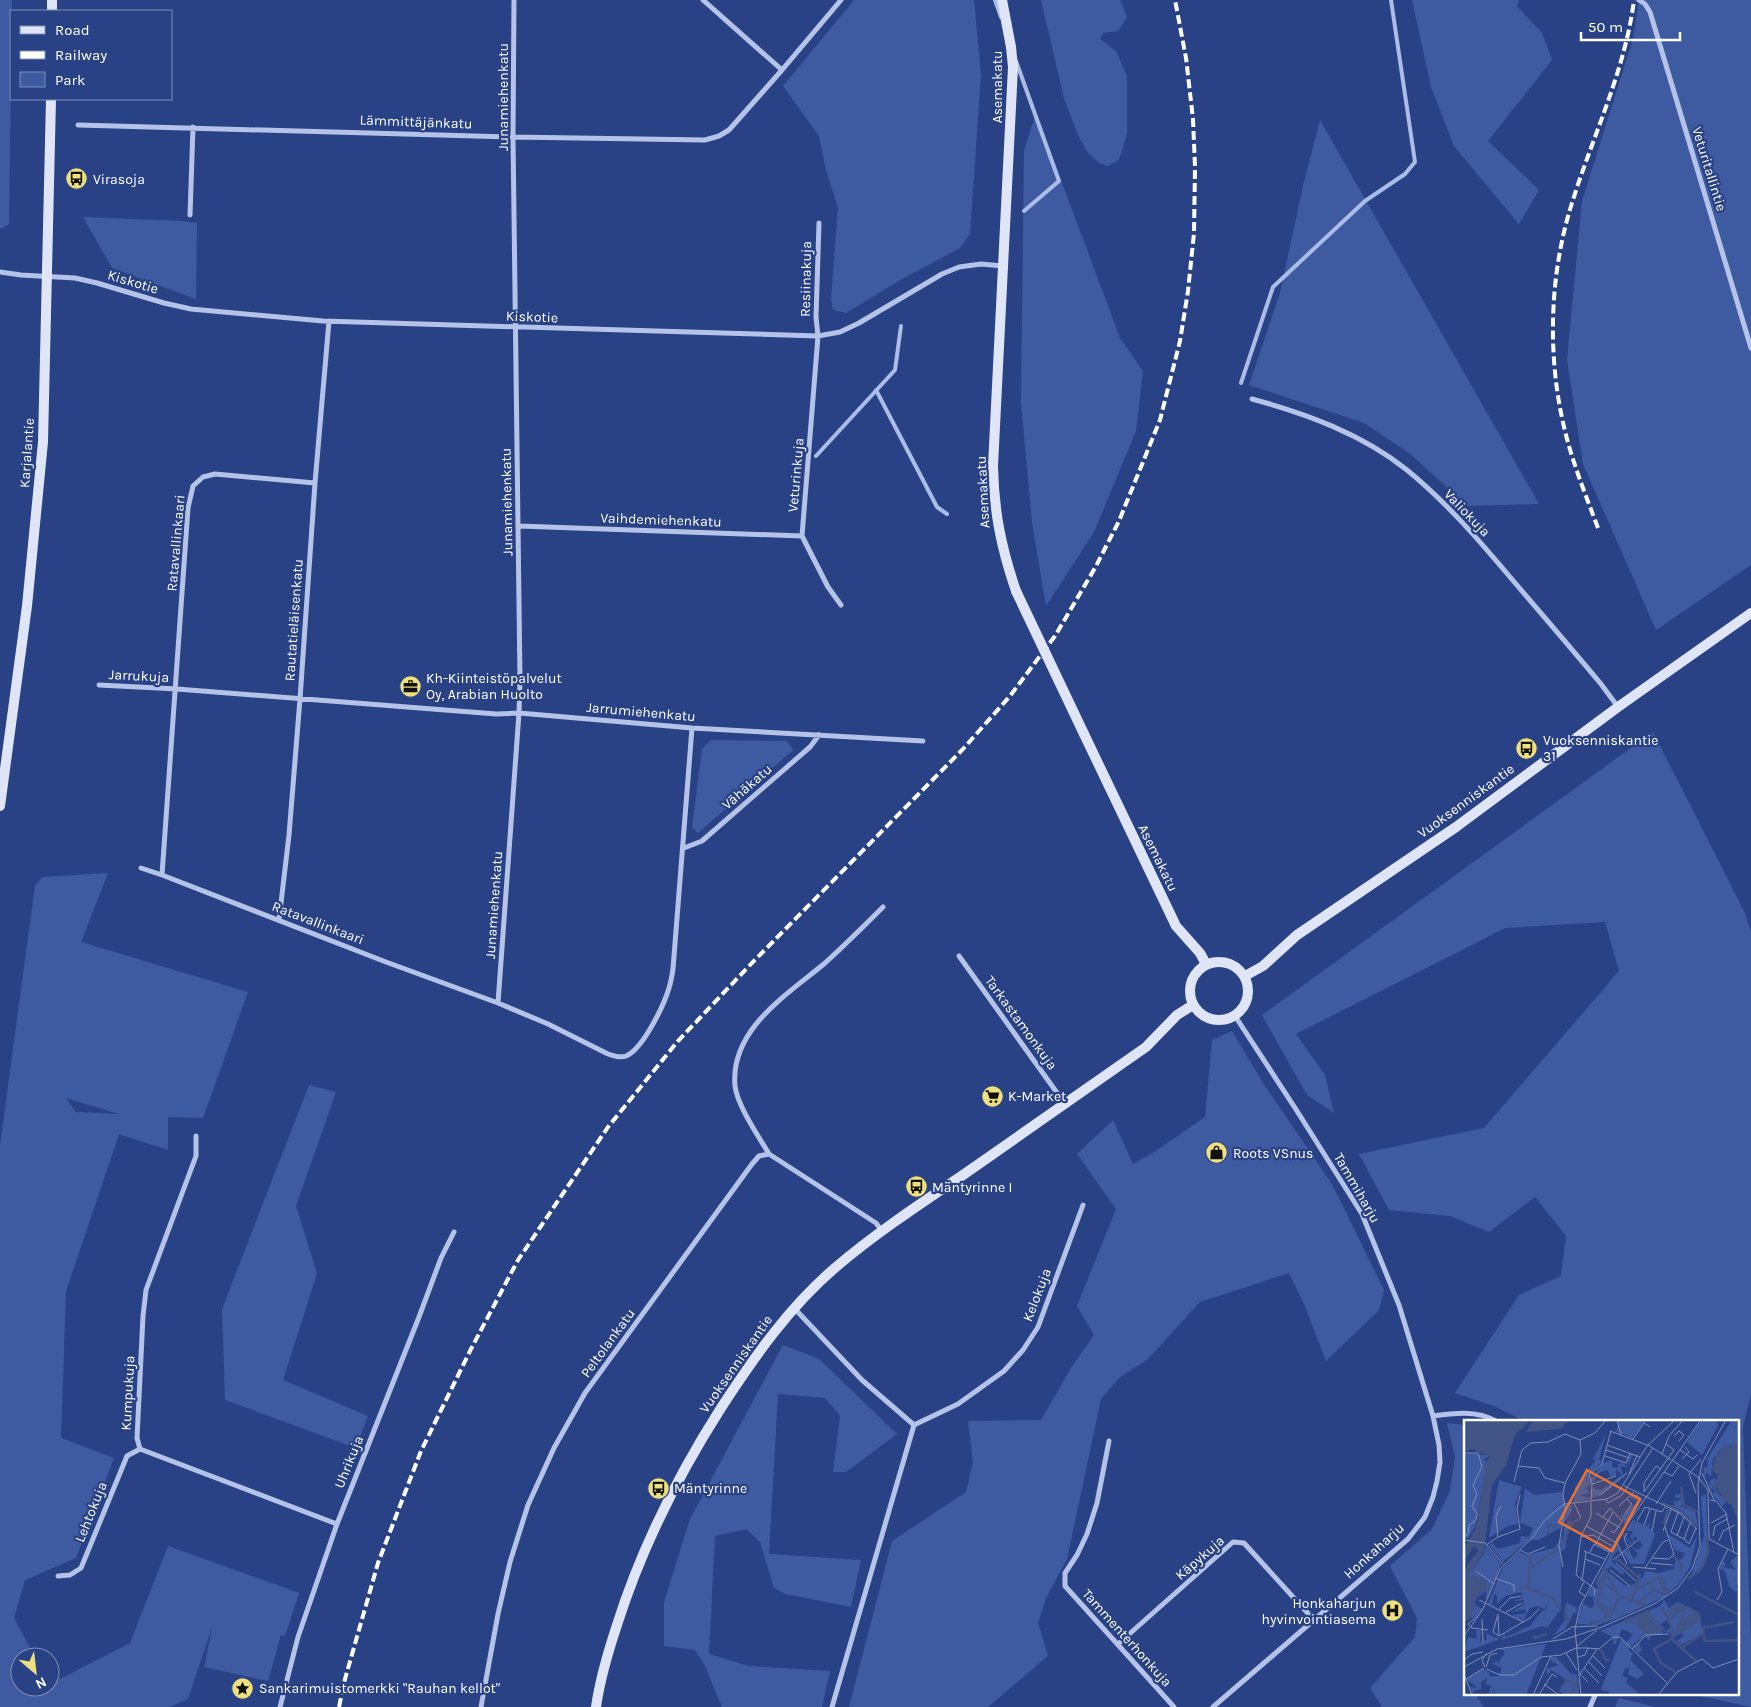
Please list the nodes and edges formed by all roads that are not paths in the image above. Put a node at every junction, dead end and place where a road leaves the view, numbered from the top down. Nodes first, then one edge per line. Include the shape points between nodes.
1 (514, 0) edge
2 (703, 0) edge
3 (841, 0) edge
4 (1002, 0) edge
5 (1639, 0) edge
6 (782, 70) junction
7 (51, 100) edge
8 (78, 125) dead end
9 (193, 127) junction
10 (513, 137) junction
11 (190, 215) dead end
12 (819, 223) dead end
13 (1003, 266) junction
14 (0, 272) edge
15 (47, 276) junction
16 (329, 321) junction
17 (516, 328) junction
18 (818, 336) junction
19 (1751, 348) edge
20 (1252, 399) dead end
21 (314, 483) junction
22 (519, 526) junction
23 (802, 536) junction
24 (841, 605) dead end
25 (1751, 613) edge
26 (99, 685) dead end
27 (177, 689) junction
28 (300, 699) junction
29 (1618, 706) junction
30 (519, 713) junction
31 (692, 728) junction
32 (819, 735) junction
33 (923, 741) dead end
34 (0, 806) edge
35 (684, 848) junction
36 (141, 868) dead end
37 (162, 875) junction
38 (883, 907) dead end
39 (279, 920) junction
40 (959, 956) dead end
41 (1206, 964) junction
42 (1245, 976) junction
43 (498, 1003) junction
44 (1193, 1005) junction
45 (1235, 1016) junction
46 (1065, 1104) junction
47 (196, 1136) dead end
48 (769, 1154) junction
49 (1084, 1205) dead end
50 (882, 1231) junction
51 (454, 1232) dead end
52 (794, 1308) junction
53 (1433, 1416) junction
54 (1493, 1420) edge
55 (914, 1426) junction
56 (1109, 1441) dead end
57 (140, 1449) junction
58 (337, 1524) junction
59 (58, 1576) dead end
60 (1313, 1619) junction
61 (1118, 1644) junction
62 (1596, 1694) edge
63 (280, 1707) edge
64 (481, 1707) edge
65 (596, 1707) edge
66 (832, 1707) edge
67 (1174, 1707) edge
68 (1213, 1707) edge
69 (1590, 1707) edge

1 - 10 street, Junamiehenkatu
2 - 6 street
3 - 6 street, Lämmittäjänkatu
4 - 13 street, Asemakatu via 1013,67
5 - 19 street, Veturitallintie via 1650,12
6 - 10 street, Lämmittäjänkatu via 729,130 706,140
7 - 15 street, Karjalantie
8 - 9 street, Lämmittäjänkatu
9 - 10 street, Lämmittäjänkatu
9 - 11 street
10 - 17 street, Junamiehenkatu
12 - 18 street, Resiinakuja
13 - 18 street, Kiskotie via 959,267 859,323 840,332
13 - 41 street, Asemakatu, bridge via 993,466 1000,538 1016,590 1176,926 1200,952
14 - 15 street, Kiskotie
15 - 16 street, Kiskotie via 97,283 191,309
15 - 34 street, Karjalantie via 43,442 28,606
16 - 17 street, Kiskotie
16 - 21 street, Rautatieläisenkatu
17 - 18 street, Kiskotie
17 - 22 street, Junamiehenkatu
18 - 23 street, Veturinkuja
20 - 29 street, Valiokuja via 1328,423 1406,470 1478,539
21 - 27 street, Ratavallinkaari via 215,474 203,477 192,486
21 - 28 street, Rautatieläisenkatu
22 - 23 street, Vaihdemiehenkatu
22 - 30 street, Junamiehenkatu
23 - 24 street
25 - 29 street, Vuoksenniskantie
26 - 27 street, Jarrukuja
27 - 28 street, Jarrumiehenkatu
27 - 37 street, Ratavallinkaari
28 - 30 street, Jarrumiehenkatu
28 - 39 street, Rautatieläisenkatu
29 - 42 street, Vuoksenniskantie via 1456,827 1297,935 1263,966
30 - 31 street, Jarrumiehenkatu
30 - 43 street, Junamiehenkatu
31 - 32 street, Jarrumiehenkatu
31 - 35 street, Ratavallinkaari
32 - 33 street, Jarrumiehenkatu
32 - 35 street, Vähäkatu via 810,747 702,841
35 - 43 street, Ratavallinkaari via 670,986 635,1050 626,1056 616,1057
36 - 37 street
37 - 39 street, Ratavallinkaari
38 - 48 street via 775,1003 741,1047 735,1068 736,1089 745,1113
39 - 43 street, Ratavallinkaari
40 - 46 street, Tarkastamonkuja
41 - 42 street via 1224,961 1240,969
41 - 44 street via 1191,982
42 - 45 street via 1248,998
44 - 45 street via 1207,1018 1226,1020
44 - 46 street, Vuoksenniskantie via 1177,1015 1146,1047
45 - 53 street, Tammiharju via 1362,1214 1399,1305
46 - 50 street, Vuoksenniskantie
47 - 57 street, Kumpukuja via 196,1156 146,1290 137,1438
48 - 50 street via 876,1223
48 - 64 street, Peltolankatu via 759,1156 752,1164 585,1393 554,1448 528,1505 510,1562
49 - 55 street, Kelokuja via 1038,1327 1023,1350 1004,1371 958,1404
50 - 52 street, Vuoksenniskantie via 835,1267
51 - 58 street, Uhrikuja
52 - 55 street via 862,1380
52 - 65 street, Vuoksenniskantie via 747,1369 665,1504 624,1604
53 - 54 street via 1459,1413
53 - 60 street, Honkaharju via 1440,1462 1438,1481 1425,1517 1408,1538
55 - 66 street
56 - 61 street, Tammenterhonkuja via 1097,1503 1087,1534 1065,1573 1065,1586
57 - 58 street, Kumpukuja
57 - 59 street, Lehtokuja via 126,1456 81,1568 70,1575
58 - 63 street, Uhrikuja via 298,1637
60 - 61 street, Käpykuja via 1244,1543 1233,1542
60 - 68 street, Honkaharju
61 - 67 street, Tammenterhonkuja
62 - 69 street

